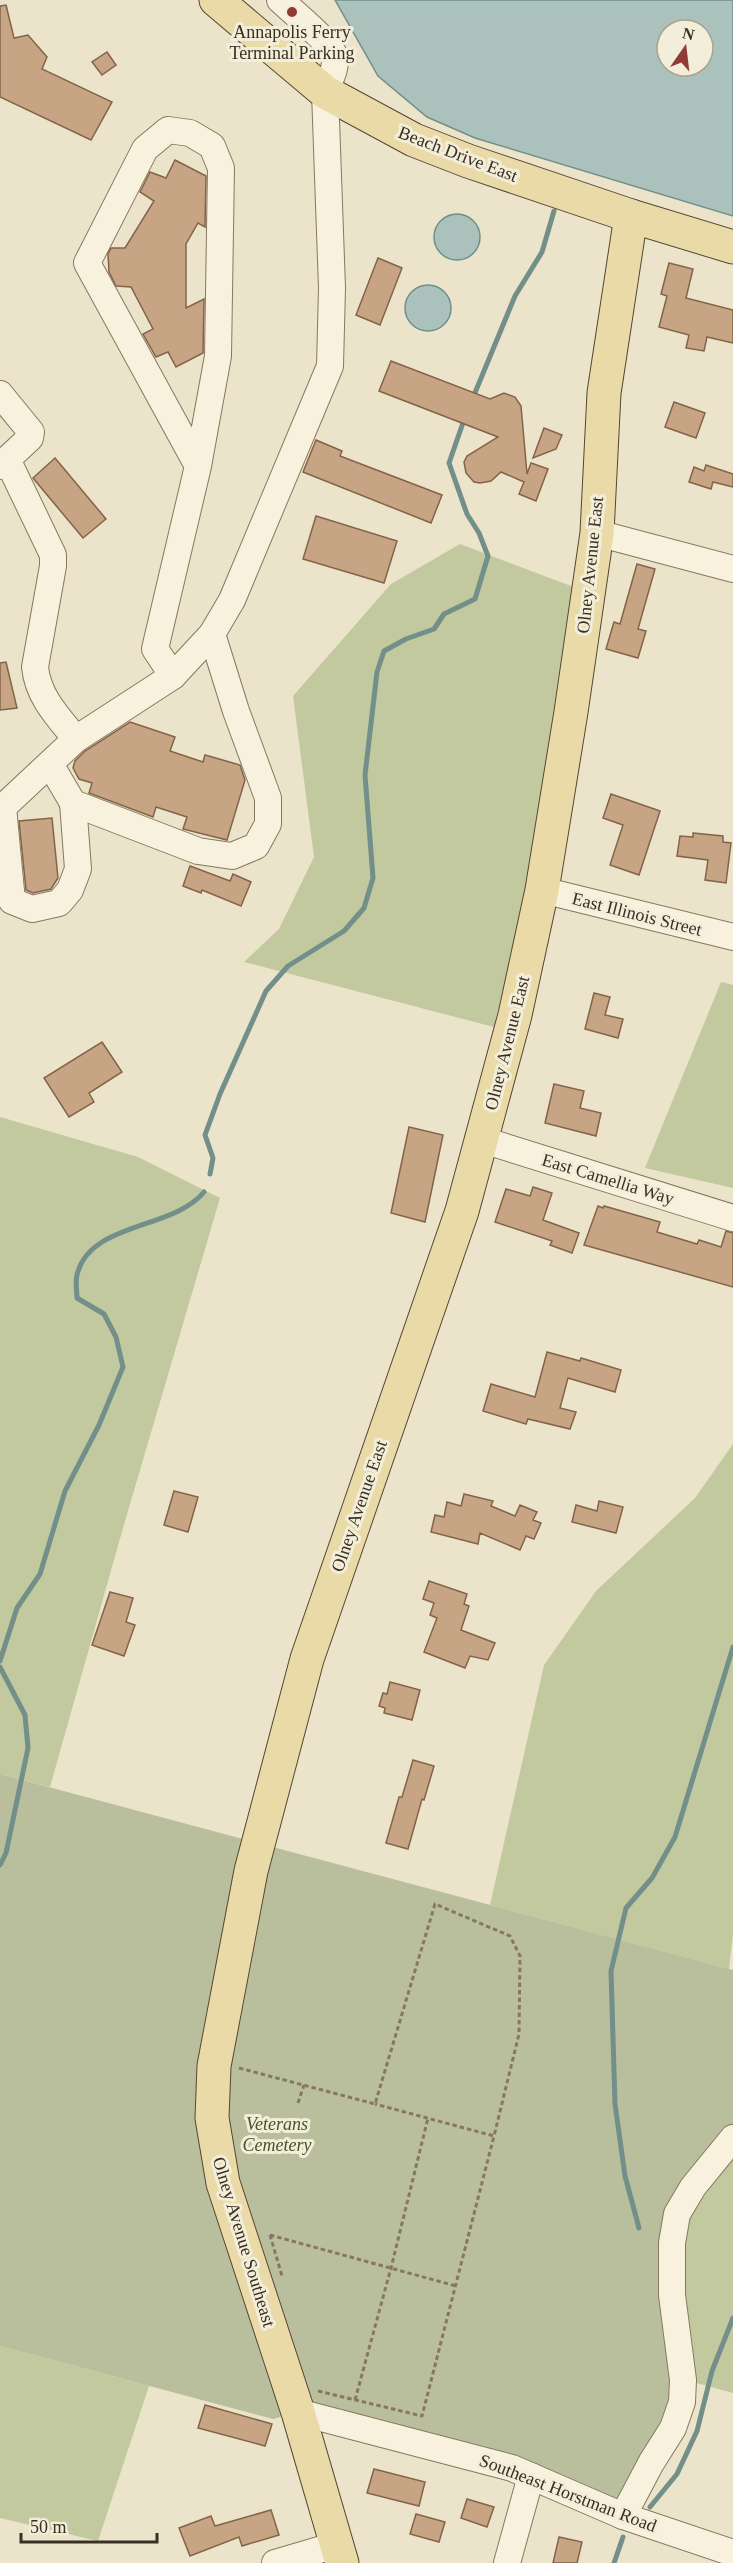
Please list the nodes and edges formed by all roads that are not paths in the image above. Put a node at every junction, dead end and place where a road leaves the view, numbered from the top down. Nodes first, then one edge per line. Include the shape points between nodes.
1 (216, 0) edge
2 (280, 0) edge
3 (325, 92) junction
4 (631, 216) junction
5 (733, 247) edge
6 (0, 394) edge
7 (4, 463) edge
8 (198, 466) junction
9 (597, 533) junction
10 (733, 569) edge
11 (212, 634) junction
12 (173, 676) junction
13 (76, 739) junction
14 (50, 764) junction
15 (73, 803) junction
16 (1, 809) edge
17 (542, 890) junction
18 (733, 937) edge
19 (483, 1140) junction
20 (733, 1218) edge
21 (257, 1843) joint
22 (733, 2138) edge
23 (308, 2401) junction
24 (531, 2476) junction
25 (623, 2516) junction
26 (733, 2553) edge
27 (339, 2554) edge
28 (275, 2563) edge
29 (507, 2563) edge

1 - 3 main road, Beach Drive East
2 - 3 street via 335,56
3 - 4 main road, Beach Drive East via 414,140
3 - 11 street via 332,288 330,366 232,600
4 - 5 main road, Beach Drive East
4 - 9 main road, Olney Avenue East via 604,393
6 - 7 street via 31,432 30,438
7 - 13 street via 52,555 36,681 46,702
8 - 8 street via 87,263 145,149 168,130 190,133 212,146 221,168 218,356
8 - 12 street via 155,649
9 - 10 street
9 - 17 main road, Olney Avenue East
11 - 12 street
11 - 15 street via 268,798 268,824 256,846 232,856 198,851
12 - 13 street
13 - 14 street
14 - 15 street
14 - 16 street
15 - 16 street via 78,868 70,890 59,903 32,909 12,901
17 - 18 street, East Illinois Street
17 - 19 main road, Olney Avenue East
19 - 20 street, East Camellia Way
19 - 21 main road, Olney Avenue East via 462,1211 322,1610
21 - 23 main road, Olney Avenue Southeast via 214,2061 212,2118 223,2183
22 - 25 street via 693,2187 677,2214 672,2243 672,2295 683,2380 682,2402 673,2428
23 - 24 street, Southeast Horstman Road
23 - 27 main road, Olney Avenue Southeast
24 - 25 street, Southeast Horstman Road
24 - 29 street
25 - 26 street, Southeast Horstman Road
27 - 28 street

